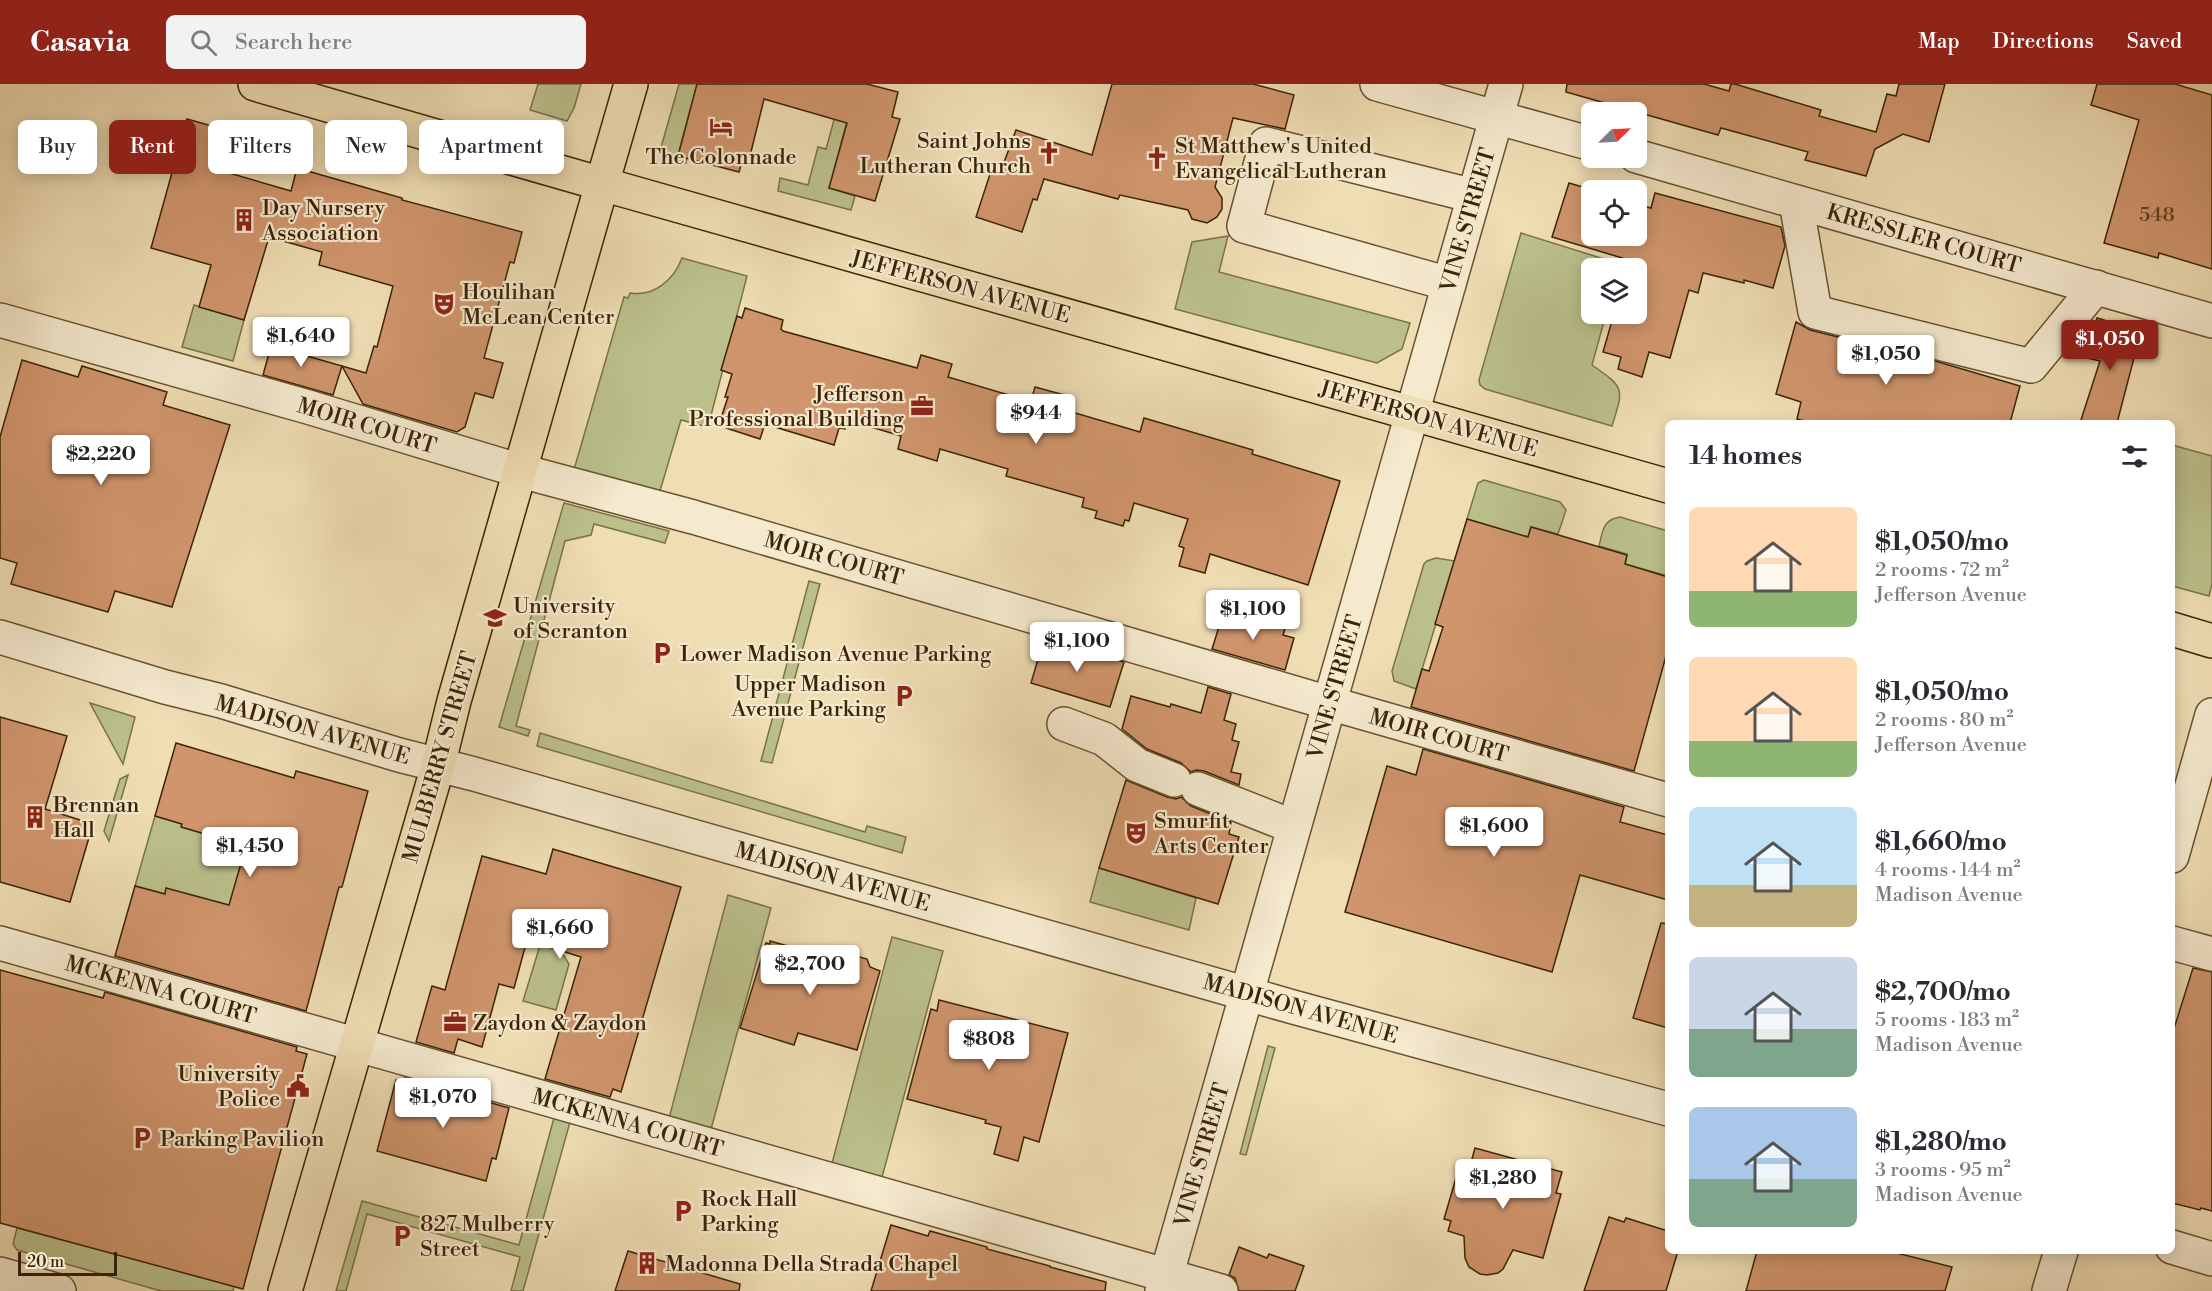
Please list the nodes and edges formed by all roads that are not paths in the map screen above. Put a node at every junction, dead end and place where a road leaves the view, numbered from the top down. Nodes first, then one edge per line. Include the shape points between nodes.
1 (255, 84) edge
2 (631, 84) edge
3 (1377, 84) edge
4 (1506, 84) edge
5 (1497, 117) junction
6 (1581, 141) edge
7 (1647, 159) edge
8 (602, 184) junction
9 (1474, 196) junction
10 (1796, 202) junction
11 (1449, 284) junction
12 (2096, 287) junction
13 (0, 320) edge
14 (2212, 321) edge
15 (1412, 413) junction
16 (521, 471) junction
17 (1665, 485) edge
18 (2175, 631) edge
19 (0, 637) edge
20 (2212, 641) edge
21 (1329, 703) junction
22 (2212, 715) edge
23 (1064, 724) dead end
24 (438, 766) junction
25 (1665, 799) edge
26 (1294, 827) junction
27 (2175, 845) edge
28 (0, 943) edge
29 (2175, 944) edge
30 (2212, 954) edge
31 (1247, 993) junction
32 (357, 1045) junction
33 (1665, 1108) edge
34 (2175, 1248) edge
35 (2060, 1254) edge
36 (2212, 1259) edge
37 (0, 1274) edge
38 (1164, 1283) edge
39 (59, 1291) edge
40 (285, 1291) edge
41 (1221, 1291) edge
42 (2049, 1291) edge

1 - 8 main road, JEFFERSON AVENUE
2 - 8 main road, MULBERRY STREET
3 - 5 street
4 - 5 street, VINE STREET
5 - 6 street
5 - 9 street, VINE STREET
7 - 10 street, KRESSLER COURT
8 - 15 main road, JEFFERSON AVENUE
8 - 16 main road, MULBERRY STREET
9 - 11 street, VINE STREET
9 - 11 street via 1266,144 1244,226
10 - 12 street, KRESSLER COURT
10 - 12 street via 1815,312 2031,366
11 - 15 street, VINE STREET
12 - 14 street, KRESSLER COURT
13 - 16 street, MOIR COURT
15 - 17 main road, JEFFERSON AVENUE
15 - 21 street, VINE STREET
16 - 21 street, MOIR COURT via 693,517
16 - 24 main road, MULBERRY STREET
18 - 20 main road
19 - 24 street, MADISON AVENUE
21 - 25 street, MOIR COURT
21 - 26 street, VINE STREET
22 - 27 street
23 - 26 street via 1104,739 1137,765
24 - 31 street, MADISON AVENUE
24 - 32 main road, MULBERRY STREET
26 - 31 street, VINE STREET
28 - 32 street, MCKENNA COURT
29 - 30 street
31 - 33 street, MADISON AVENUE
31 - 38 street, VINE STREET
32 - 38 street, MCKENNA COURT
32 - 40 main road, MULBERRY STREET
34 - 36 street
35 - 42 street
37 - 39 street
38 - 41 street, MCKENNA COURT

